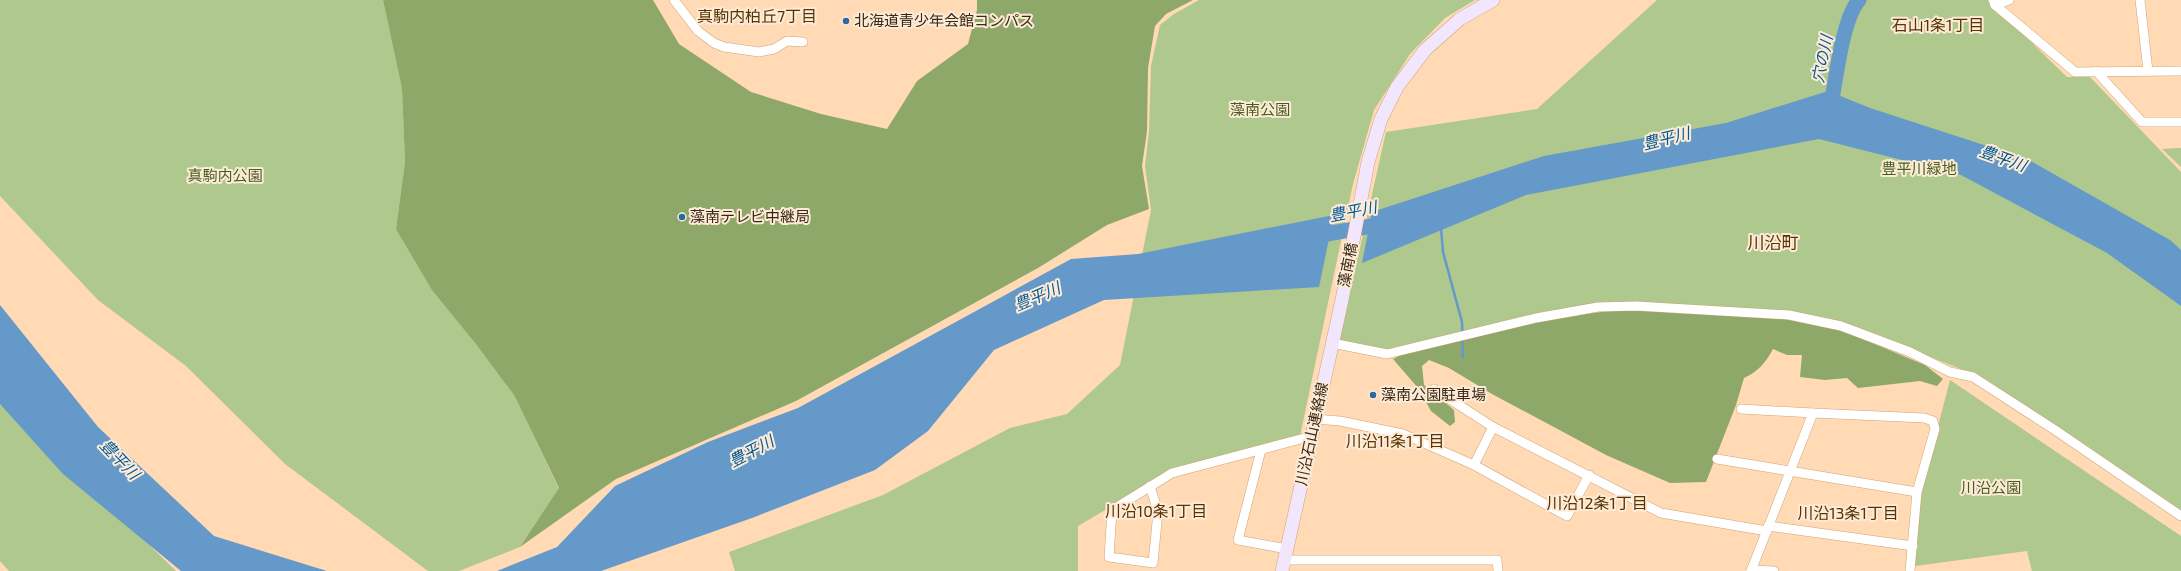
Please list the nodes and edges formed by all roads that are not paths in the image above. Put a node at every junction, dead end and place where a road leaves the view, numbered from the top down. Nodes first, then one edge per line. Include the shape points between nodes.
1 (674, 0) edge
2 (1493, 0) edge
3 (2009, 0) edge
4 (2140, 0) edge
5 (1994, 3) edge
6 (803, 42) dead end
7 (2096, 71) junction
8 (2148, 71) junction
9 (2181, 71) edge
10 (2181, 122) edge
11 (1342, 297) joint
12 (1332, 344) junction
13 (1434, 389) dead end
14 (1741, 409) dead end
15 (1813, 413) junction
16 (1315, 419) junction
17 (1493, 427) junction
18 (1312, 436) junction
19 (1261, 450) junction
20 (1718, 459) dead end
21 (1474, 465) junction
22 (1790, 470) junction
23 (1589, 475) junction
24 (1150, 486) junction
25 (1917, 492) junction
26 (2181, 516) edge
27 (1768, 528) junction
28 (1913, 546) junction
29 (1284, 560) edge
30 (1498, 571) edge
31 (1751, 571) edge
32 (1774, 571) edge
33 (1910, 571) edge

1 - 6 street via 698,31 724,47 759,52 787,41
2 - 11 street, 藻南橋 via 1447,28 1416,61 1397,87 1381,119 1368,162
3 - 5 street
4 - 8 street
5 - 7 street via 2075,72
7 - 8 street
7 - 10 street via 2142,122
8 - 9 street
11 - 12 street, 川沿石山連絡線
12 - 16 street, 川沿石山連絡線
12 - 26 street via 1387,354 1536,318 1598,307 1636,306 1789,315 1841,326 1910,352 1950,372 1973,377 2068,438
13 - 17 street
14 - 15 street
15 - 22 street
15 - 25 street via 1924,418 1933,421 1935,429
16 - 18 street, 川沿石山連絡線
16 - 21 street via 1340,421 1403,434
17 - 21 street
17 - 23 street
18 - 19 street
18 - 29 street, 川沿石山連絡線
19 - 24 street via 1172,473
19 - 29 street via 1238,540
20 - 22 street
21 - 23 street via 1567,516
22 - 25 street
22 - 27 street
23 - 27 street via 1661,513
24 - 24 street via 1158,512 1153,563 1109,557 1112,510
25 - 28 street
27 - 28 street
27 - 31 street
28 - 33 street
29 - 30 street via 1498,560
31 - 32 street

